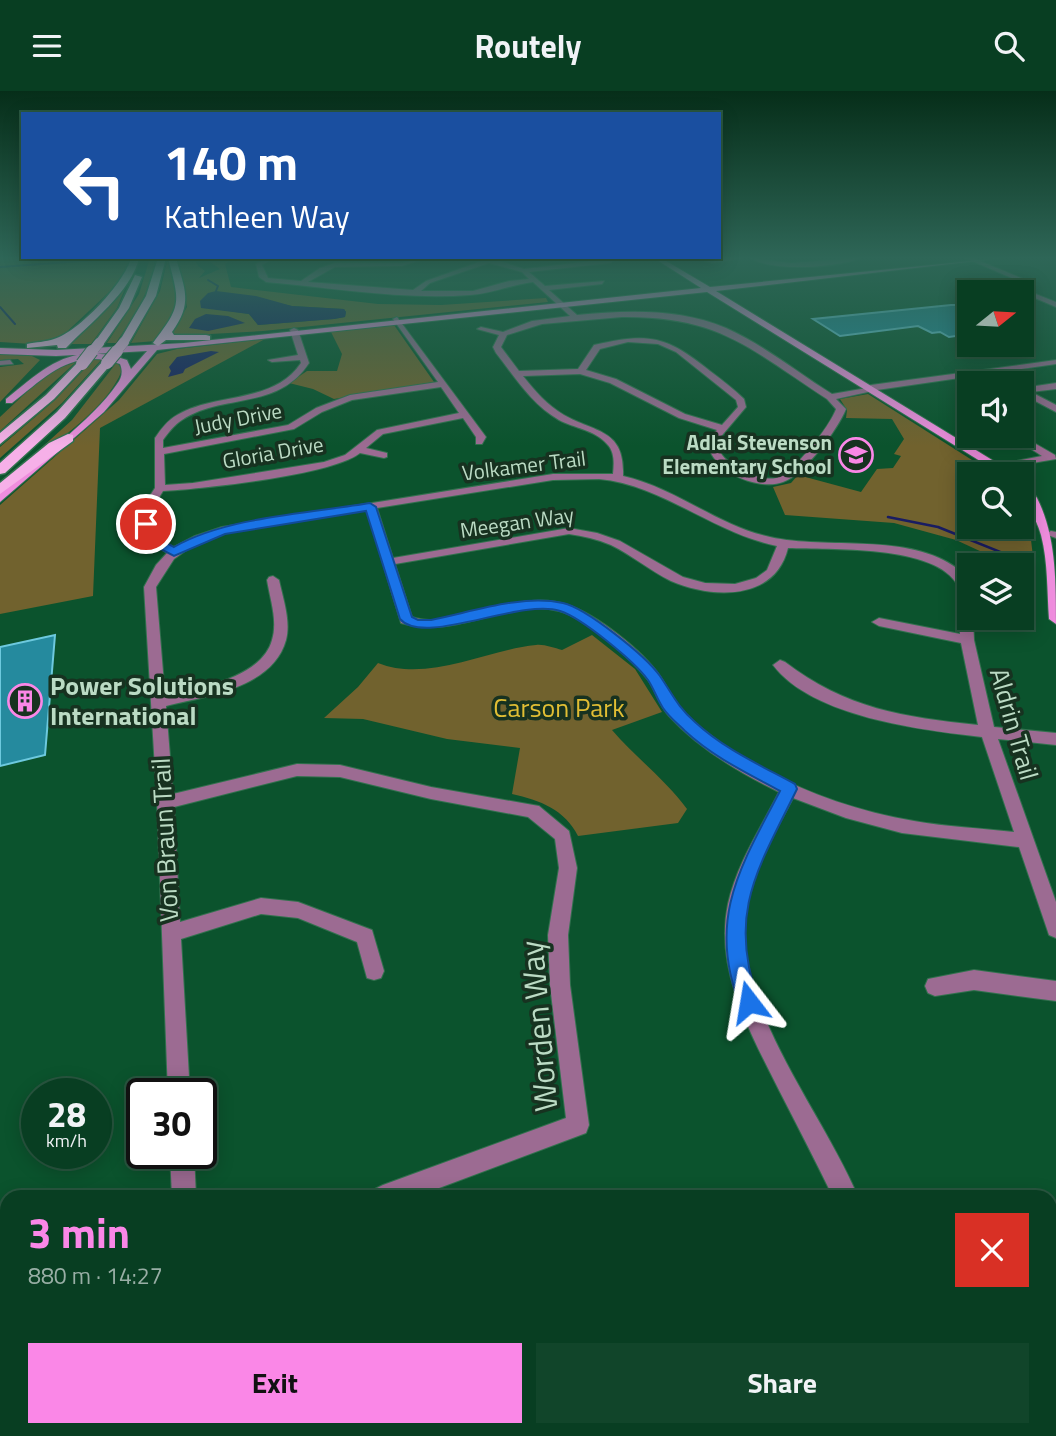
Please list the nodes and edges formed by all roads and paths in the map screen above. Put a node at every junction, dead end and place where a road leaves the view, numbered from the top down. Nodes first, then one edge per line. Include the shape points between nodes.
1 (86, 321) edge
2 (113, 321) edge
3 (141, 321) edge
4 (176, 321) edge
5 (398, 321) joint
6 (554, 321) edge
7 (692, 321) edge
8 (761, 321) edge
9 (481, 329) dead end
10 (75, 332) junction
11 (167, 332) junction
12 (295, 332) junction
13 (504, 334) junction
14 (206, 338) junction
15 (0, 344) edge
16 (586, 345) dead end
17 (31, 346) junction
18 (130, 346) junction
19 (156, 346) junction
20 (597, 347) junction
21 (59, 349) junction
22 (0, 352) edge
23 (303, 357) junction
24 (272, 360) dead end
25 (1056, 362) edge
26 (44, 364) junction
27 (581, 371) junction
28 (519, 374) junction
29 (626, 375) dead end
30 (613, 380) junction
31 (442, 384) junction
32 (123, 386) junction
33 (1056, 386) edge
34 (872, 389) junction
35 (1034, 389) edge
36 (214, 390) dead end
37 (830, 397) junction
38 (1034, 397) edge
39 (9, 401) junction
40 (217, 405) junction
41 (1056, 409) edge
42 (0, 410) edge
43 (464, 415) junction
44 (722, 428) junction
45 (68, 438) junction
46 (0, 440) edge
47 (479, 442) dead end
48 (1034, 447) edge
49 (359, 450) junction
50 (158, 452) junction
51 (384, 455) dead end
52 (1053, 459) edge
53 (991, 462) edge
54 (1034, 463) edge
55 (0, 470) edge
56 (618, 479) junction
57 (160, 488) junction
58 (0, 490) edge
59 (0, 498) edge
60 (1034, 501) edge
61 (370, 507) junction
62 (1053, 534) edge
63 (783, 543) junction
64 (174, 552) junction
65 (388, 562) junction
66 (954, 571) joint
67 (273, 580) dead end
68 (1056, 619) edge
69 (879, 622) dead end
70 (967, 640) junction
71 (780, 665) dead end
72 (158, 703) junction
73 (987, 730) junction
74 (1056, 739) edge
75 (789, 789) junction
76 (165, 802) junction
77 (1023, 840) junction
78 (1056, 929) edge
79 (170, 934) junction
80 (374, 971) dead end
81 (935, 986) dead end
82 (1056, 991) edge
83 (177, 1078) edge
84 (183, 1169) edge
85 (184, 1190) edge
86 (402, 1190) edge
87 (842, 1190) edge

1 - 10 highway
2 - 46 highway, bridge via 82,364
3 - 18 highway
4 - 11 highway
5 - 12 main road
5 - 31 street
6 - 13 street
7 - 37 street via 738,337
8 - 34 main road
9 - 13 street
10 - 17 highway via 58,342
10 - 21 highway
11 - 14 highway via 175,339
11 - 19 highway
12 - 14 main road
12 - 19 main road
12 - 23 street
13 - 28 street via 497,347
14 - 19 main road
15 - 17 main road
16 - 20 street
17 - 21 main road
18 - 19 main road
18 - 21 main road
18 - 55 highway, bridge via 107,363 61,415
19 - 32 main road
20 - 27 street
20 - 44 street via 643,339 679,350 740,398 743,407
21 - 22 main road
21 - 26 main road
22 - 26 main road via 41,355
23 - 24 street
23 - 40 street via 296,375 246,400
25 - 34 street
26 - 39 main road
27 - 28 street
27 - 30 street
28 - 56 street via 552,412 614,443 620,456
29 - 30 street
30 - 44 street via 682,416
31 - 43 street
31 - 50 street, Judy Drive via 350,398 318,410 291,428
32 - 39 main road via 124,362 80,359 43,371
32 - 45 main road
33 - 35 street
34 - 37 street
34 - 53 main road
36 - 40 street
37 - 44 street via 841,409 840,415 783,479 758,480 717,456 713,439
38 - 41 street
39 - 42 main road
40 - 50 street via 177,418 158,440
43 - 47 street via 481,437
43 - 49 street, Gloria Drive via 380,432
45 - 58 highway
45 - 59 main road
48 - 52 street
49 - 51 street
49 - 57 street, Gloria Drive via 326,465
50 - 57 street
52 - 54 street
56 - 61 street, Volkamer Trail via 553,477
56 - 63 street, Volkamer Trail via 653,489 728,527
57 - 64 street via 148,506 146,524 151,539
60 - 62 main road
61 - 64 street, Volkamer Trail via 222,530
61 - 65 street
62 - 68 main road
63 - 65 street, Meegan Way via 770,574 736,587 692,584 669,576 619,544 569,531
63 - 66 street, Volkamer Trail via 884,549 912,554
64 - 72 street, Von Braun Trail via 157,569 150,587
65 - 75 street via 407,619 415,625 541,605 580,615 638,660 669,706 700,735
66 - 70 street, Aldrin Trail via 966,588
67 - 72 street via 280,640 274,655 251,674
69 - 70 street
70 - 73 street, Aldrin Trail
71 - 73 street via 834,701 890,718
72 - 76 street, Von Braun Trail
73 - 74 street
73 - 77 street, Aldrin Trail
75 - 77 street via 903,826
75 - 87 street via 746,874 737,907 736,940 743,985 755,1020
76 - 79 street, Von Braun Trail
76 - 86 street, Worden Way via 297,770 340,771 533,811 563,836 568,868 558,935 560,985 578,1125
77 - 78 street, Aldrin Trail
79 - 80 street via 261,906 298,910 365,936
79 - 83 street, Von Braun Trail
81 - 82 street via 974,980
84 - 85 street

